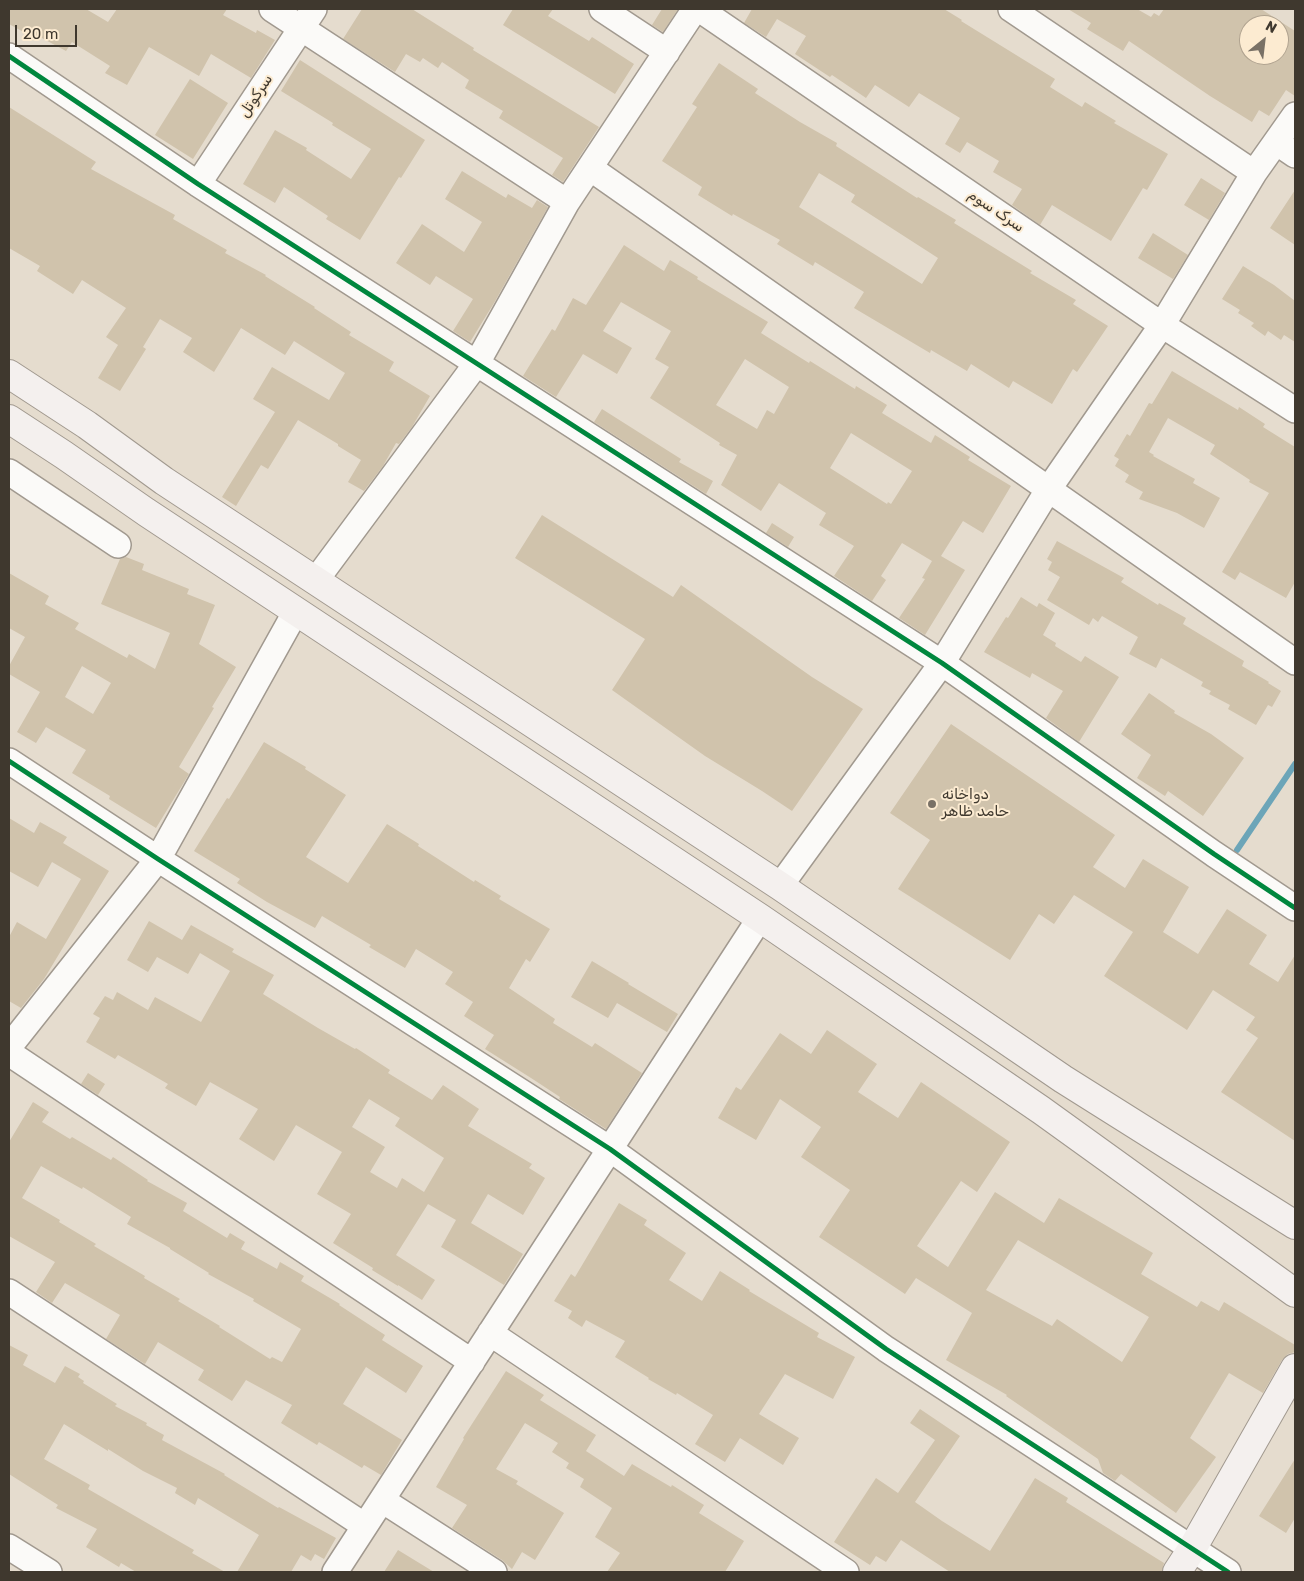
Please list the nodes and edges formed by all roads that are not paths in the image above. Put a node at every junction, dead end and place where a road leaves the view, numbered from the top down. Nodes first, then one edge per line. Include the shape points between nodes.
1 (272, 9) edge
2 (602, 9) edge
3 (697, 9) edge
4 (1012, 9) edge
5 (307, 18) edge
6 (667, 52) junction
7 (9, 56) edge
8 (1295, 115) edge
9 (1286, 149) edge
10 (590, 168) junction
11 (1254, 173) junction
12 (198, 184) junction
13 (567, 202) junction
14 (1162, 325) junction
15 (477, 363) junction
16 (9, 374) edge
17 (1295, 410) edge
18 (9, 419) edge
19 (87, 425) junction
20 (64, 455) junction
21 (9, 472) edge
22 (164, 481) junction
23 (1048, 490) junction
24 (146, 512) junction
25 (118, 545) dead end
26 (316, 580) junction
27 (296, 611) junction
28 (1295, 662) edge
29 (942, 663) junction
30 (9, 761) edge
31 (158, 859) junction
32 (780, 886) junction
33 (1295, 908) edge
34 (760, 918) junction
35 (9, 1047) edge
36 (9, 1053) edge
37 (610, 1149) junction
38 (1295, 1225) edge
39 (9, 1292) edge
40 (1295, 1293) edge
41 (490, 1333) junction
42 (472, 1362) junction
43 (1293, 1380) edge
44 (382, 1500) junction
45 (365, 1526) junction
46 (9, 1547) edge
47 (1192, 1549) junction
48 (49, 1572) edge
49 (335, 1572) edge
50 (494, 1572) edge
51 (846, 1572) edge
52 (1176, 1572) edge
53 (1228, 1572) edge

1 - 5 street
2 - 6 street
3 - 6 street
3 - 14 street, سرک سوم
4 - 11 street
5 - 12 street, سرکوتل
5 - 13 street
6 - 10 street
7 - 12 street
8 - 9 street
9 - 11 street
10 - 13 street
10 - 23 street
11 - 14 street
12 - 15 street
13 - 15 street
14 - 17 street, سرک سوم
14 - 23 street
15 - 26 street
15 - 29 street
16 - 19 main road
18 - 20 main road
19 - 20 main road via 79,443
19 - 22 main road
20 - 24 main road
21 - 25 street
22 - 24 main road via 149,490
22 - 26 main road
23 - 28 street
23 - 29 street
24 - 27 main road
26 - 32 main road
27 - 31 street
27 - 34 main road
29 - 32 street
29 - 33 street
30 - 31 street
31 - 35 street
31 - 37 street
32 - 38 main road via 1063,1079
34 - 37 street
34 - 40 main road via 1042,1110
36 - 42 street
37 - 41 street
37 - 47 street via 886,1349
39 - 45 street
41 - 42 street
41 - 51 street
42 - 44 street
43 - 47 main road
44 - 45 street
44 - 50 street
45 - 49 street
46 - 48 street
47 - 52 main road
47 - 53 street

